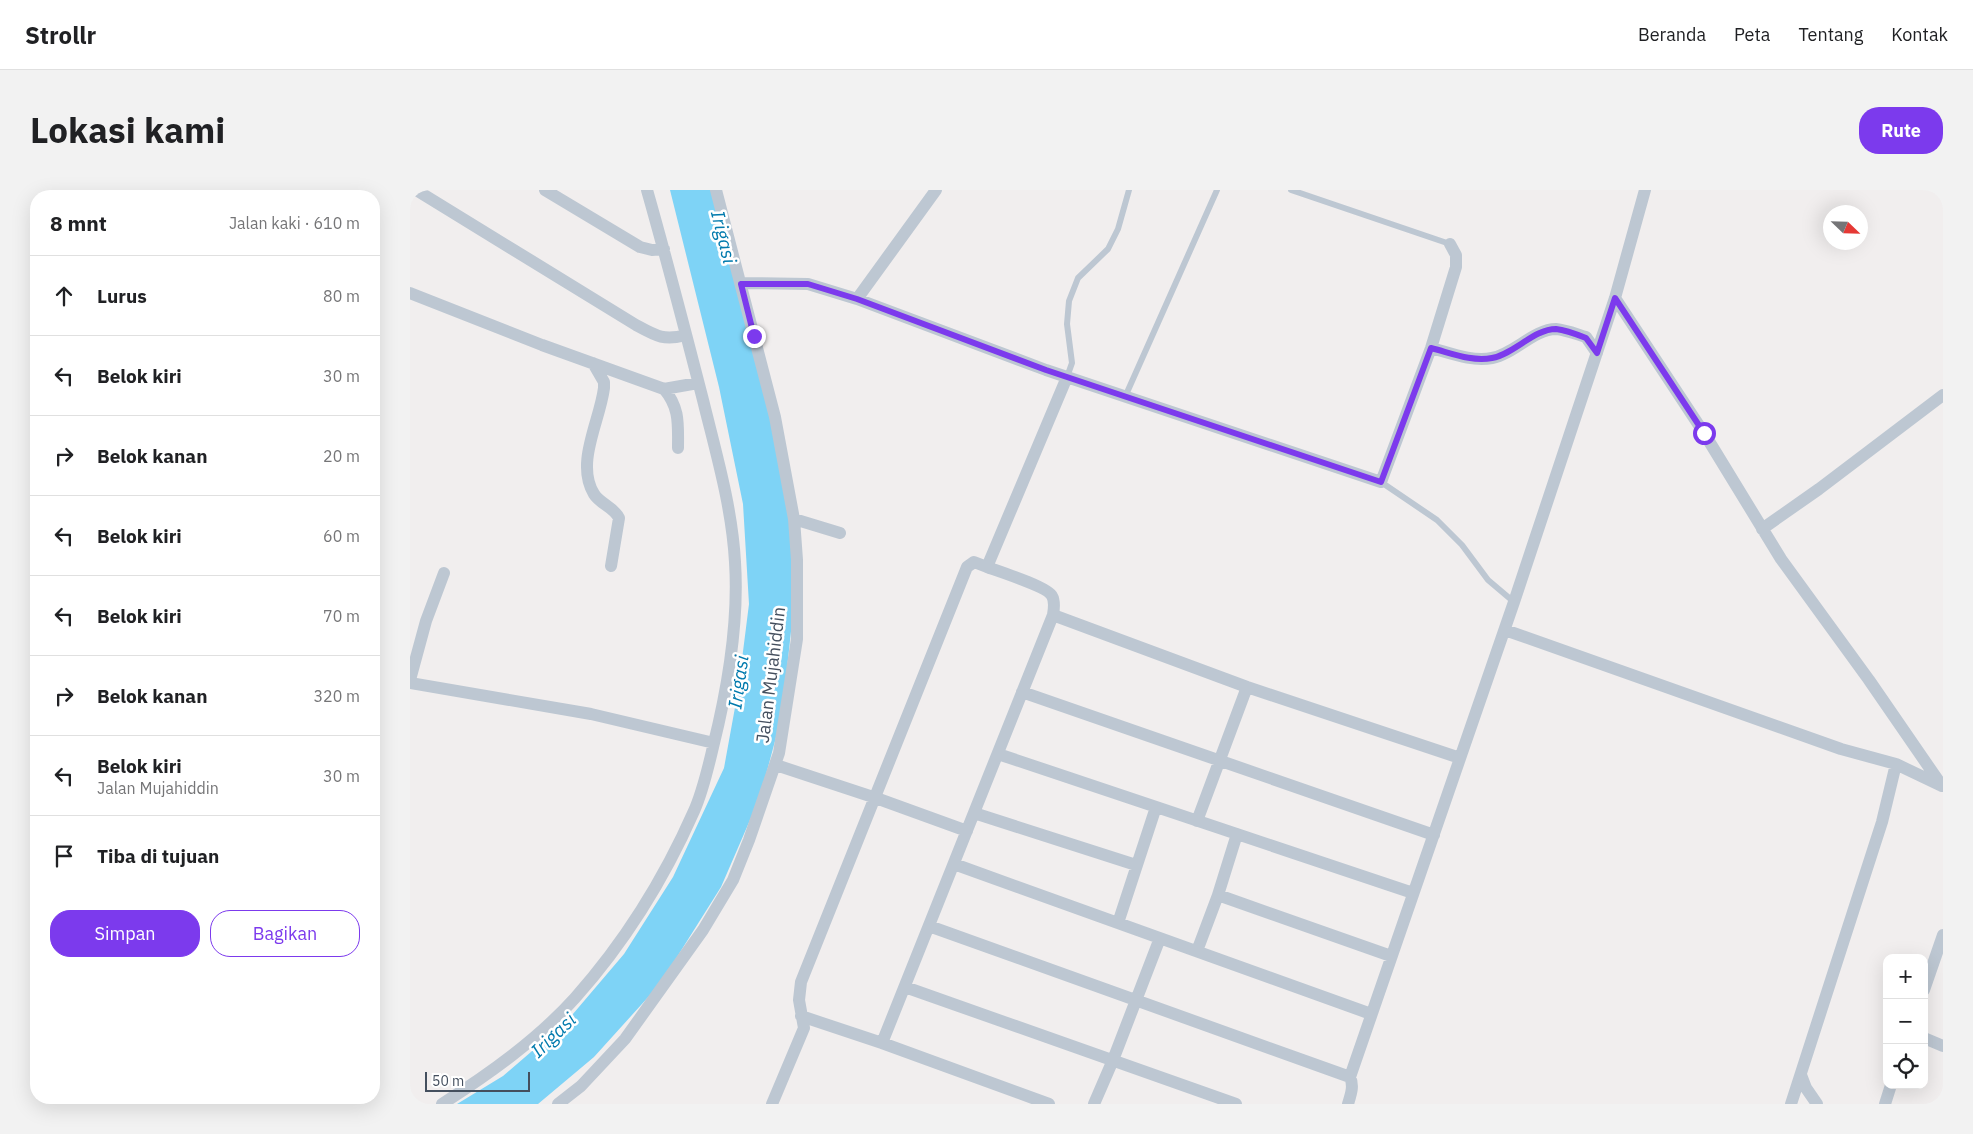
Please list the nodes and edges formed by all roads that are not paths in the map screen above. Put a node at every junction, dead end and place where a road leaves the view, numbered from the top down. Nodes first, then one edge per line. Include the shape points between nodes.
1 (416, 190) edge
2 (545, 190) edge
3 (647, 190) edge
4 (716, 190) edge
5 (936, 190) edge
6 (1129, 190) edge
7 (1217, 190) edge
8 (1291, 190) edge
9 (1645, 190) edge
10 (1450, 244) joint
11 (664, 249) junction
12 (741, 284) junction
13 (410, 292) edge
14 (1615, 298) junction
15 (857, 299) junction
16 (686, 335) junction
17 (1431, 348) junction
18 (1597, 353) junction
19 (593, 363) junction
20 (1067, 377) junction
21 (698, 383) junction
22 (664, 388) junction
23 (1943, 395) edge
24 (1125, 396) junction
25 (678, 448) dead end
26 (1381, 482) junction
27 (794, 519) junction
28 (1762, 529) junction
29 (840, 533) dead end
30 (611, 566) dead end
31 (987, 567) junction
32 (444, 573) dead end
33 (1514, 602) junction
34 (1053, 615) junction
35 (1505, 630) junction
36 (410, 682) edge
37 (1247, 686) junction
38 (1022, 692) junction
39 (714, 743) junction
40 (998, 754) junction
41 (1460, 758) junction
42 (1219, 760) junction
43 (1896, 764) junction
44 (776, 765) junction
45 (1943, 786) edge
46 (876, 798) junction
47 (1156, 807) junction
48 (974, 813) junction
49 (1197, 821) junction
50 (967, 831) junction
51 (1237, 834) junction
52 (1434, 835) junction
53 (954, 864) junction
54 (1136, 865) junction
55 (1413, 893) junction
56 (1218, 895) junction
57 (1118, 923) junction
58 (929, 926) junction
59 (1943, 935) edge
60 (1160, 938) junction
61 (1197, 952) junction
62 (1391, 956) junction
63 (1928, 978) edge
64 (905, 987) junction
65 (1136, 1000) junction
66 (1371, 1014) junction
67 (801, 1016) junction
68 (1928, 1040) edge
69 (882, 1043) junction
70 (1943, 1046) edge
71 (1113, 1060) junction
72 (1801, 1075) junction
73 (1350, 1077) junction
74 (1890, 1089) edge
75 (442, 1104) edge
76 (558, 1104) edge
77 (772, 1104) edge
78 (1049, 1104) edge
79 (1094, 1104) edge
80 (1236, 1104) edge
81 (1348, 1104) edge
82 (1791, 1104) edge
83 (1818, 1104) edge
84 (1885, 1104) edge

1 - 16 street via 636,325 664,338
2 - 11 street via 640,247
3 - 11 street
4 - 12 street, Jalan Mujahiddin
5 - 15 street
6 - 20 lane via 1118,229 1108,248 1078,278 1069,300 1067,324 1072,363
7 - 24 lane
8 - 10 lane
9 - 14 street
10 - 17 street via 1456,255 1456,267
11 - 16 street
12 - 15 street via 808,284
12 - 27 street, Jalan Mujahiddin via 774,417
13 - 19 street
14 - 18 street
14 - 28 street via 1704,433
15 - 20 street
16 - 21 street
17 - 18 street via 1471,358 1492,358 1547,330 1556,329 1586,338
17 - 26 street
18 - 33 street
19 - 22 street
19 - 30 street via 604,388 589,448 588,476 598,500 614,510 619,518
20 - 24 street
20 - 31 street
21 - 22 street
21 - 39 street via 721,474 735,562 730,668
22 - 25 street via 675,404
23 - 28 street
24 - 26 street
26 - 33 lane via 1437,520 1462,545 1488,580
27 - 29 street
27 - 44 street, Jalan Mujahiddin via 797,639
28 - 45 street
31 - 34 street via 1050,593
31 - 46 street via 974,562 967,567
32 - 36 street via 426,621
33 - 35 street
34 - 37 street
34 - 38 street
35 - 41 street
35 - 43 street via 1841,749
36 - 39 street via 591,714
37 - 41 street
37 - 42 street
38 - 40 street
38 - 42 street
39 - 75 street via 694,810 642,909 612,954 573,1000 529,1041 483,1078
40 - 47 street
40 - 48 street
41 - 52 street
42 - 49 street
42 - 52 street
43 - 45 street
43 - 72 street via 1882,822
44 - 46 street
44 - 76 street, Jalan Mujahiddin via 733,880 703,930 625,1039 582,1086
46 - 50 street
46 - 67 street via 801,982
47 - 49 street
47 - 54 street
48 - 50 street
48 - 54 street
49 - 51 street
50 - 53 street
51 - 55 street
51 - 56 street
52 - 55 street
53 - 57 street
53 - 58 street
54 - 57 street
55 - 62 street
56 - 61 street
56 - 62 street
57 - 60 street
58 - 64 street
58 - 65 street
59 - 63 street
60 - 61 street
60 - 65 street
61 - 66 street
62 - 66 street
64 - 69 street
64 - 71 street
65 - 71 street
65 - 73 street
66 - 73 street
67 - 69 street
67 - 77 street via 804,1028
68 - 70 street
69 - 78 street
71 - 79 street
71 - 80 street
72 - 82 street
72 - 83 street
73 - 81 street via 1352,1090
74 - 84 street

